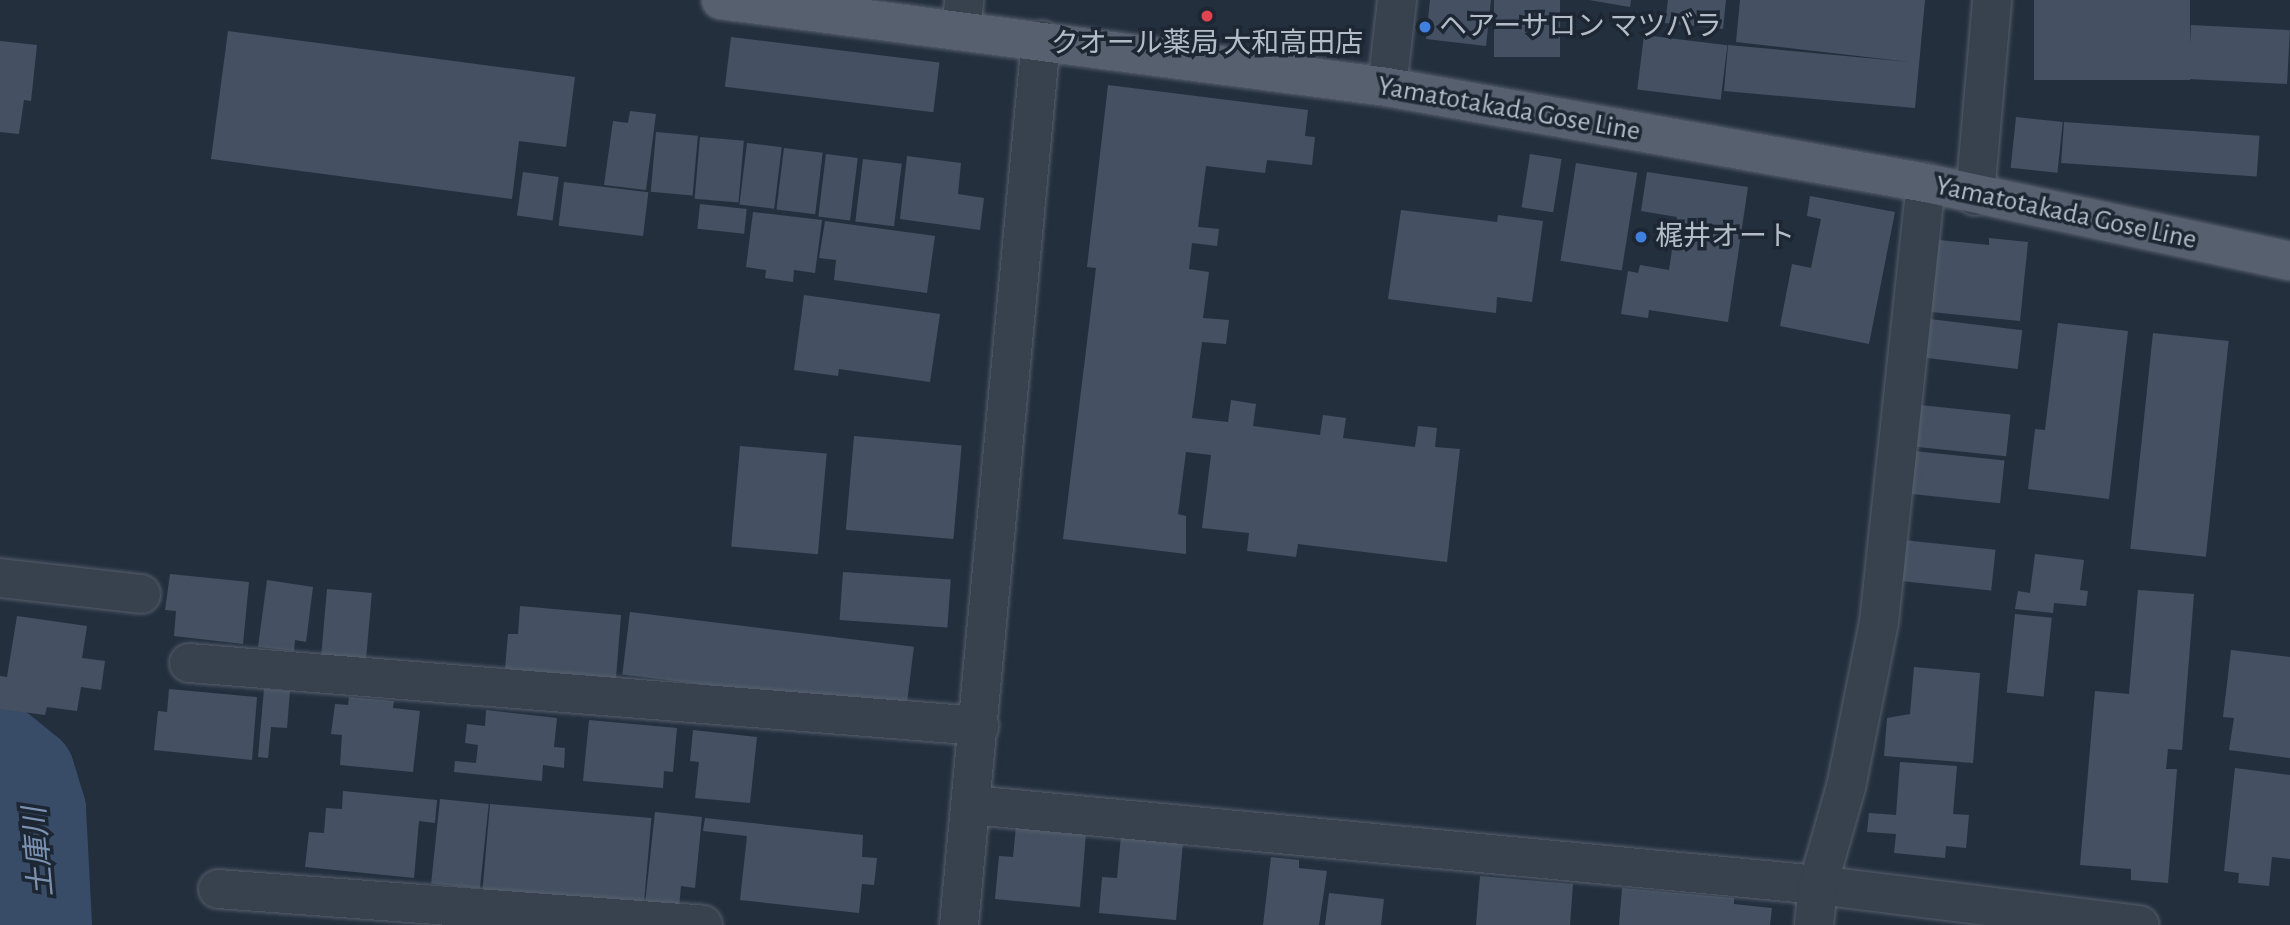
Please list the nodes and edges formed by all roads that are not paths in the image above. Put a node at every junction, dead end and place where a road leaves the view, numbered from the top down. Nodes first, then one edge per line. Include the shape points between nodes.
1 (721, 0) edge
2 (1397, 0) edge
3 (1992, 0) edge
4 (963, 15) edge
5 (1041, 40) junction
6 (1387, 87) junction
7 (1926, 183) junction
8 (1975, 196) junction
9 (2290, 261) edge
10 (0, 578) edge
11 (141, 594) dead end
12 (188, 663) dead end
13 (979, 726) junction
14 (972, 805) junction
15 (1818, 886) junction
16 (218, 889) dead end
17 (703, 925) edge
18 (959, 925) edge
19 (1814, 925) edge
20 (2140, 925) edge

1 - 4 main road, Yamatotakada Gose Line
2 - 6 street
3 - 8 street
4 - 5 main road, Yamatotakada Gose Line
5 - 6 main road, Yamatotakada Gose Line
5 - 13 street
6 - 7 main road, Yamatotakada Gose Line
7 - 8 main road, Yamatotakada Gose Line
7 - 15 street via 1879,622 1846,787
8 - 9 main road, Yamatotakada Gose Line
10 - 11 street
12 - 13 street
13 - 14 street
14 - 15 street
14 - 18 street
15 - 19 street
15 - 20 street
16 - 17 street

